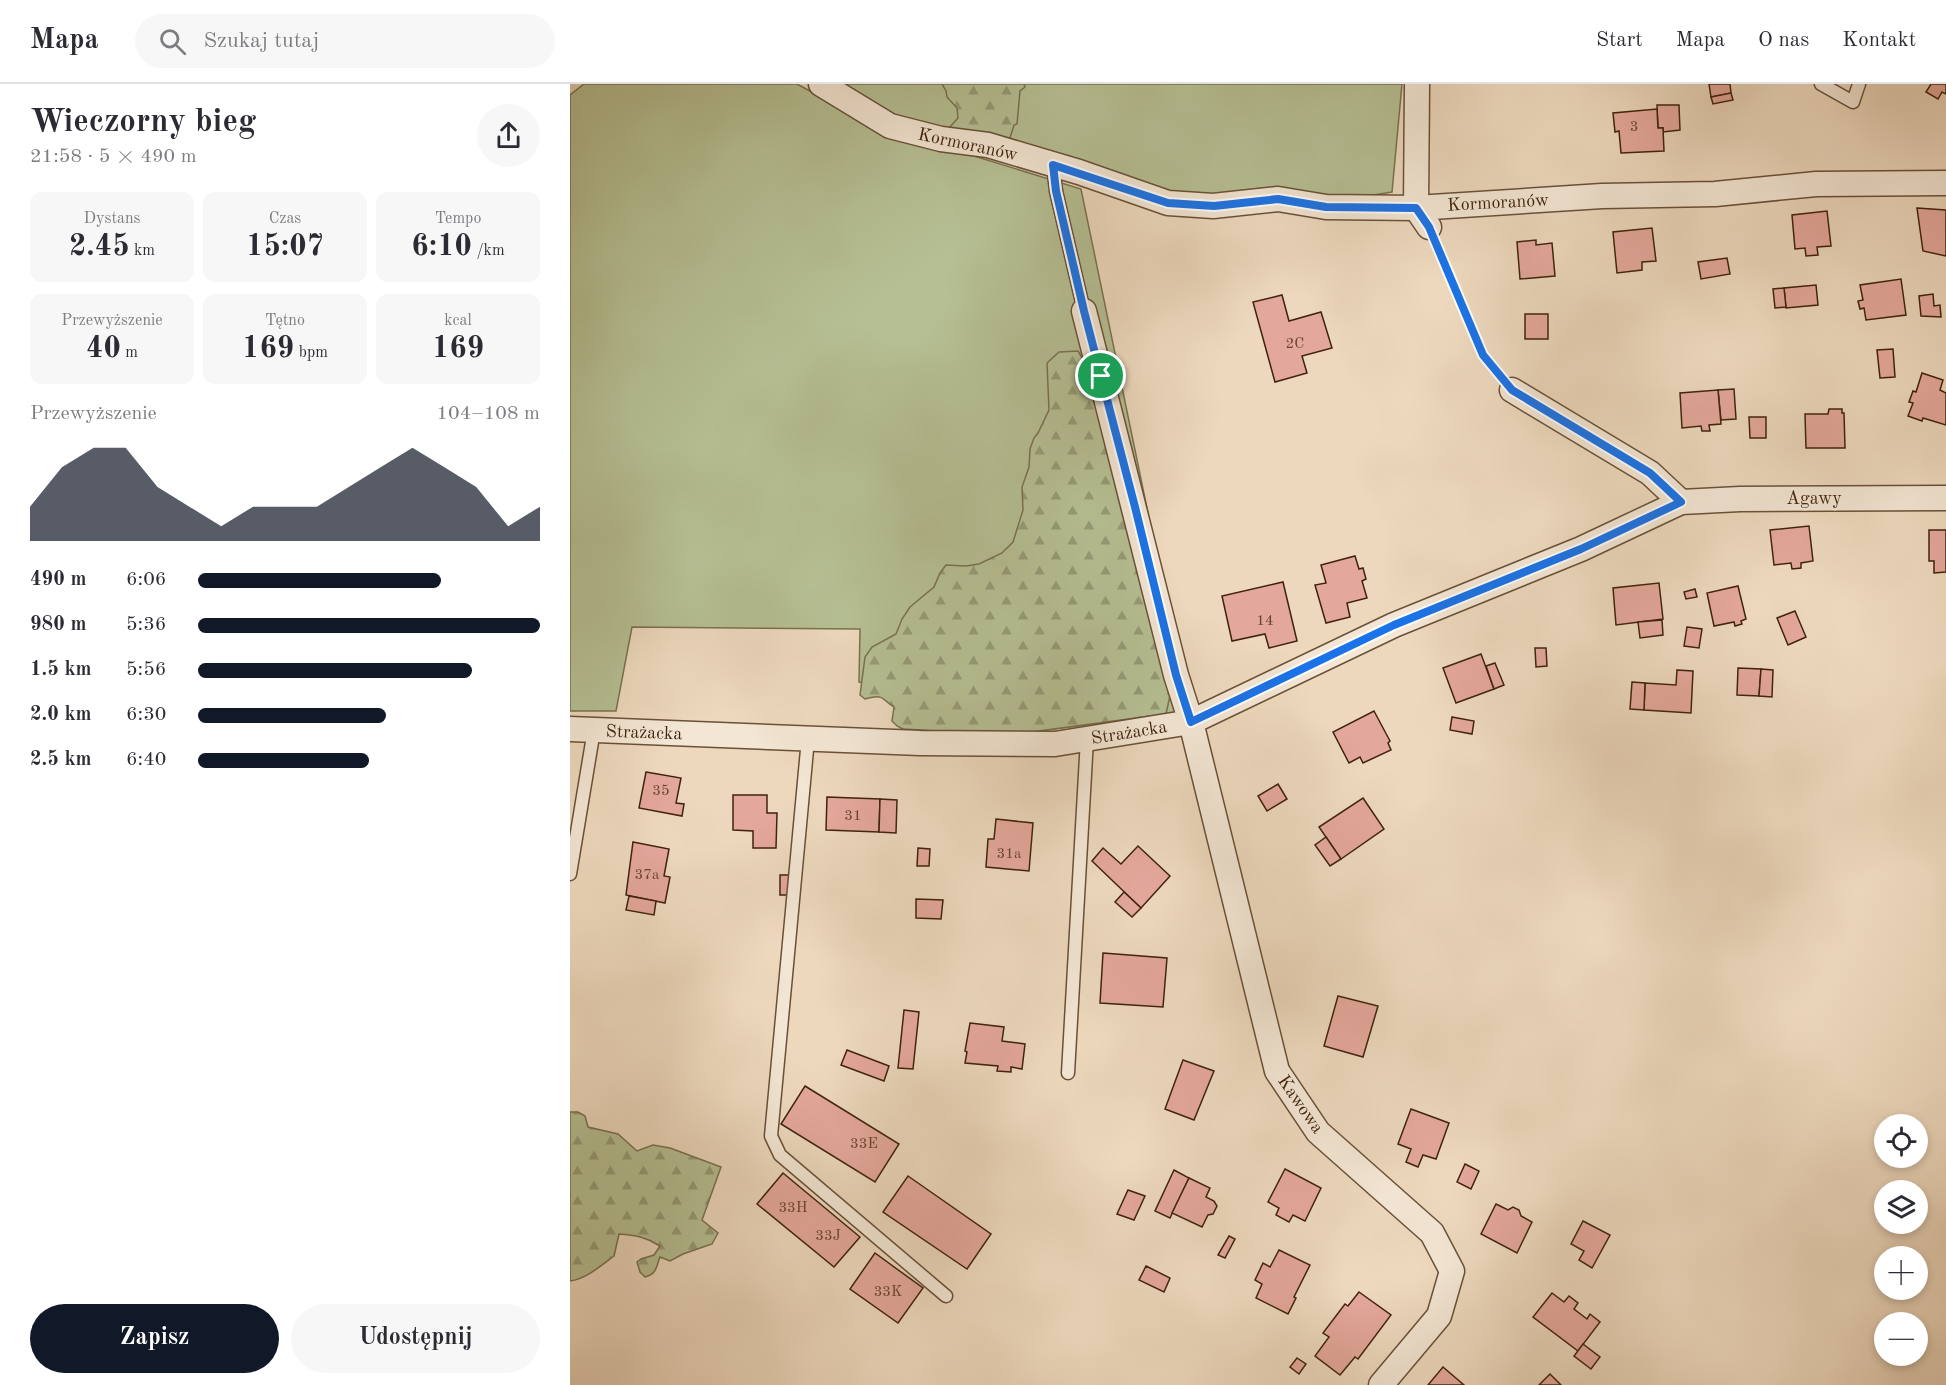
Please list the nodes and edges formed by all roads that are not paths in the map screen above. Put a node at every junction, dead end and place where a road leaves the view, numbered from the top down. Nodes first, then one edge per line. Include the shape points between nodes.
1 (821, 84) edge
2 (1418, 84) edge
3 (1821, 84) edge
4 (1859, 84) edge
5 (1053, 165) junction
6 (1946, 183) edge
7 (1423, 217) junction
8 (1084, 311) joint
9 (1512, 390) road end
10 (1946, 498) edge
11 (1681, 502) junction
12 (1191, 722) junction
13 (570, 729) edge
14 (594, 730) junction
15 (808, 739) junction
16 (1088, 739) junction
17 (570, 874) edge
18 (1068, 1073) dead end
19 (946, 1296) dead end
20 (1381, 1385) edge

1 - 5 street, Kormoranów via 890,126 941,139 988,145
2 - 7 street
3 - 4 lane via 1853,102
5 - 7 street, Kormoranów via 1168,203 1214,206 1278,199
5 - 8 lane
6 - 7 street, Kormoranów via 1816,184 1715,194 1602,196
8 - 12 street, Kawowa
9 - 11 street via 1650,473
10 - 11 street, Agawy
11 - 12 street, Strażacka via 1581,549 1394,625
12 - 16 street, Strażacka
12 - 20 street, Kawowa via 1277,1071 1318,1132 1432,1233 1452,1271 1439,1316
13 - 14 street, Strażacka
14 - 15 street, Strażacka
14 - 17 lane
15 - 16 street, Strażacka via 1055,744
15 - 19 lane via 771,1136 780,1155
16 - 18 lane

